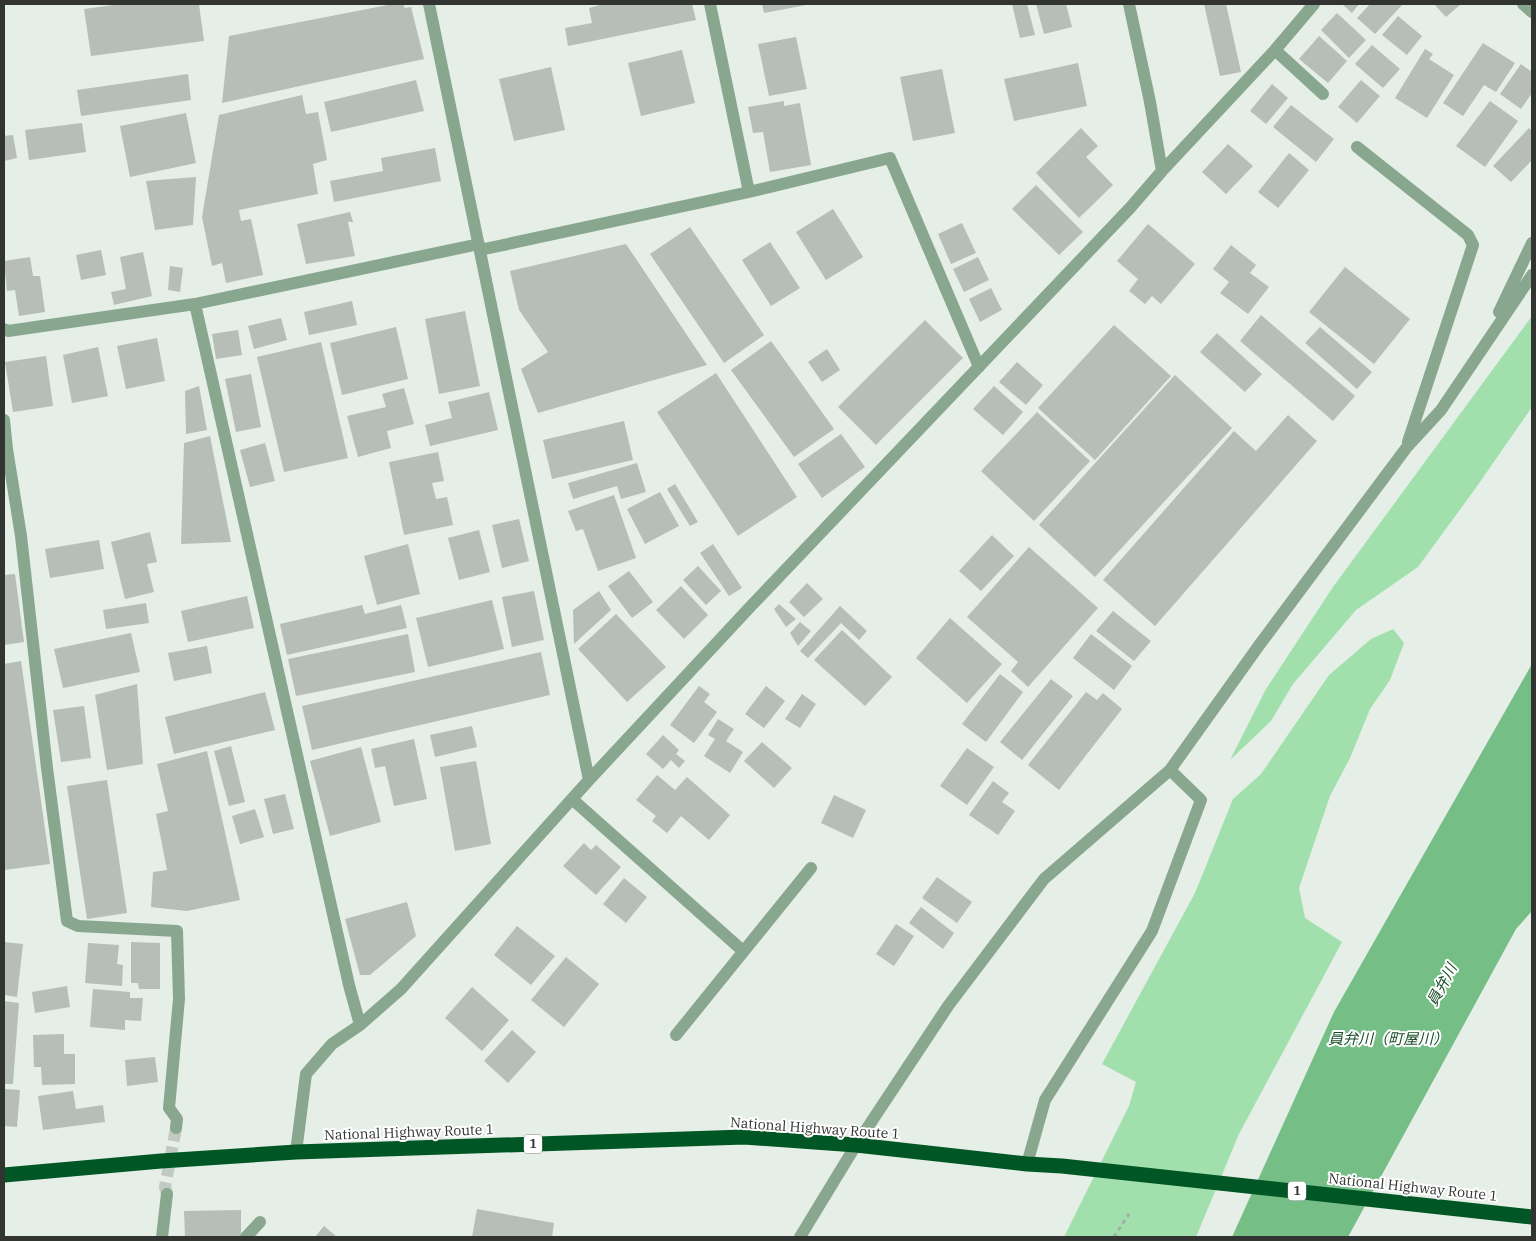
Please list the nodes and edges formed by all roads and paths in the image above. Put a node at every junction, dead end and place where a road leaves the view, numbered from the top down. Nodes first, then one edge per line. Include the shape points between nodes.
1 (428, 4) edge
2 (710, 4) edge
3 (1129, 4) edge
4 (1314, 4) edge
5 (1523, 4) edge
6 (1532, 12) edge
7 (1275, 50) junction
8 (1323, 94) dead end
9 (1357, 147) dead end
10 (1162, 171) junction
11 (749, 192) junction
12 (1532, 242) edge
13 (479, 247) junction
14 (1532, 275) edge
15 (195, 304) junction
16 (4, 329) edge
17 (1481, 351) junction
18 (979, 367) junction
19 (4, 420) edge
20 (1407, 447) junction
21 (1170, 770) junction
22 (589, 780) junction
23 (572, 799) junction
24 (811, 868) dead end
25 (743, 951) junction
26 (360, 1025) junction
27 (676, 1036) dead end
28 (176, 1128) tunnel mouth
29 (856, 1145) junction
30 (296, 1152) junction
31 (1027, 1164) junction
32 (4, 1175) edge
33 (167, 1194) tunnel mouth
34 (1129, 1214) dead end
35 (1532, 1217) edge
36 (260, 1222) dead end
37 (162, 1237) edge
38 (246, 1237) edge
39 (800, 1237) edge
40 (1114, 1237) edge

1 - 13 street
2 - 11 street
3 - 10 street
4 - 7 street
5 - 6 street
7 - 8 street
7 - 10 street
9 - 20 street via 1468,235 1473,245
10 - 18 street
11 - 13 street
11 - 18 street via 890,158
12 - 17 street
13 - 15 street
13 - 22 street
14 - 17 street
15 - 16 street via 8,331
15 - 26 street
17 - 20 street via 1441,410
18 - 22 street
19 - 28 street via 67,921 78,926 177,931 179,1000 169,1108 177,1118
20 - 21 street
21 - 29 street via 1044,879 948,1006
21 - 31 street via 1201,800 1152,931 1045,1100
22 - 23 street
23 - 25 street
23 - 26 street via 401,989
24 - 25 street
25 - 27 street
26 - 30 street via 332,1044 306,1074
29 - 30 highway, National Highway Route 1 / 1 via 744,1137
29 - 31 highway, National Highway Route 1 / 1
29 - 39 street
30 - 32 highway, National Highway Route 1 / 1
31 - 35 highway, National Highway Route 1 / 1
33 - 37 street
34 - 40 path
36 - 38 street

